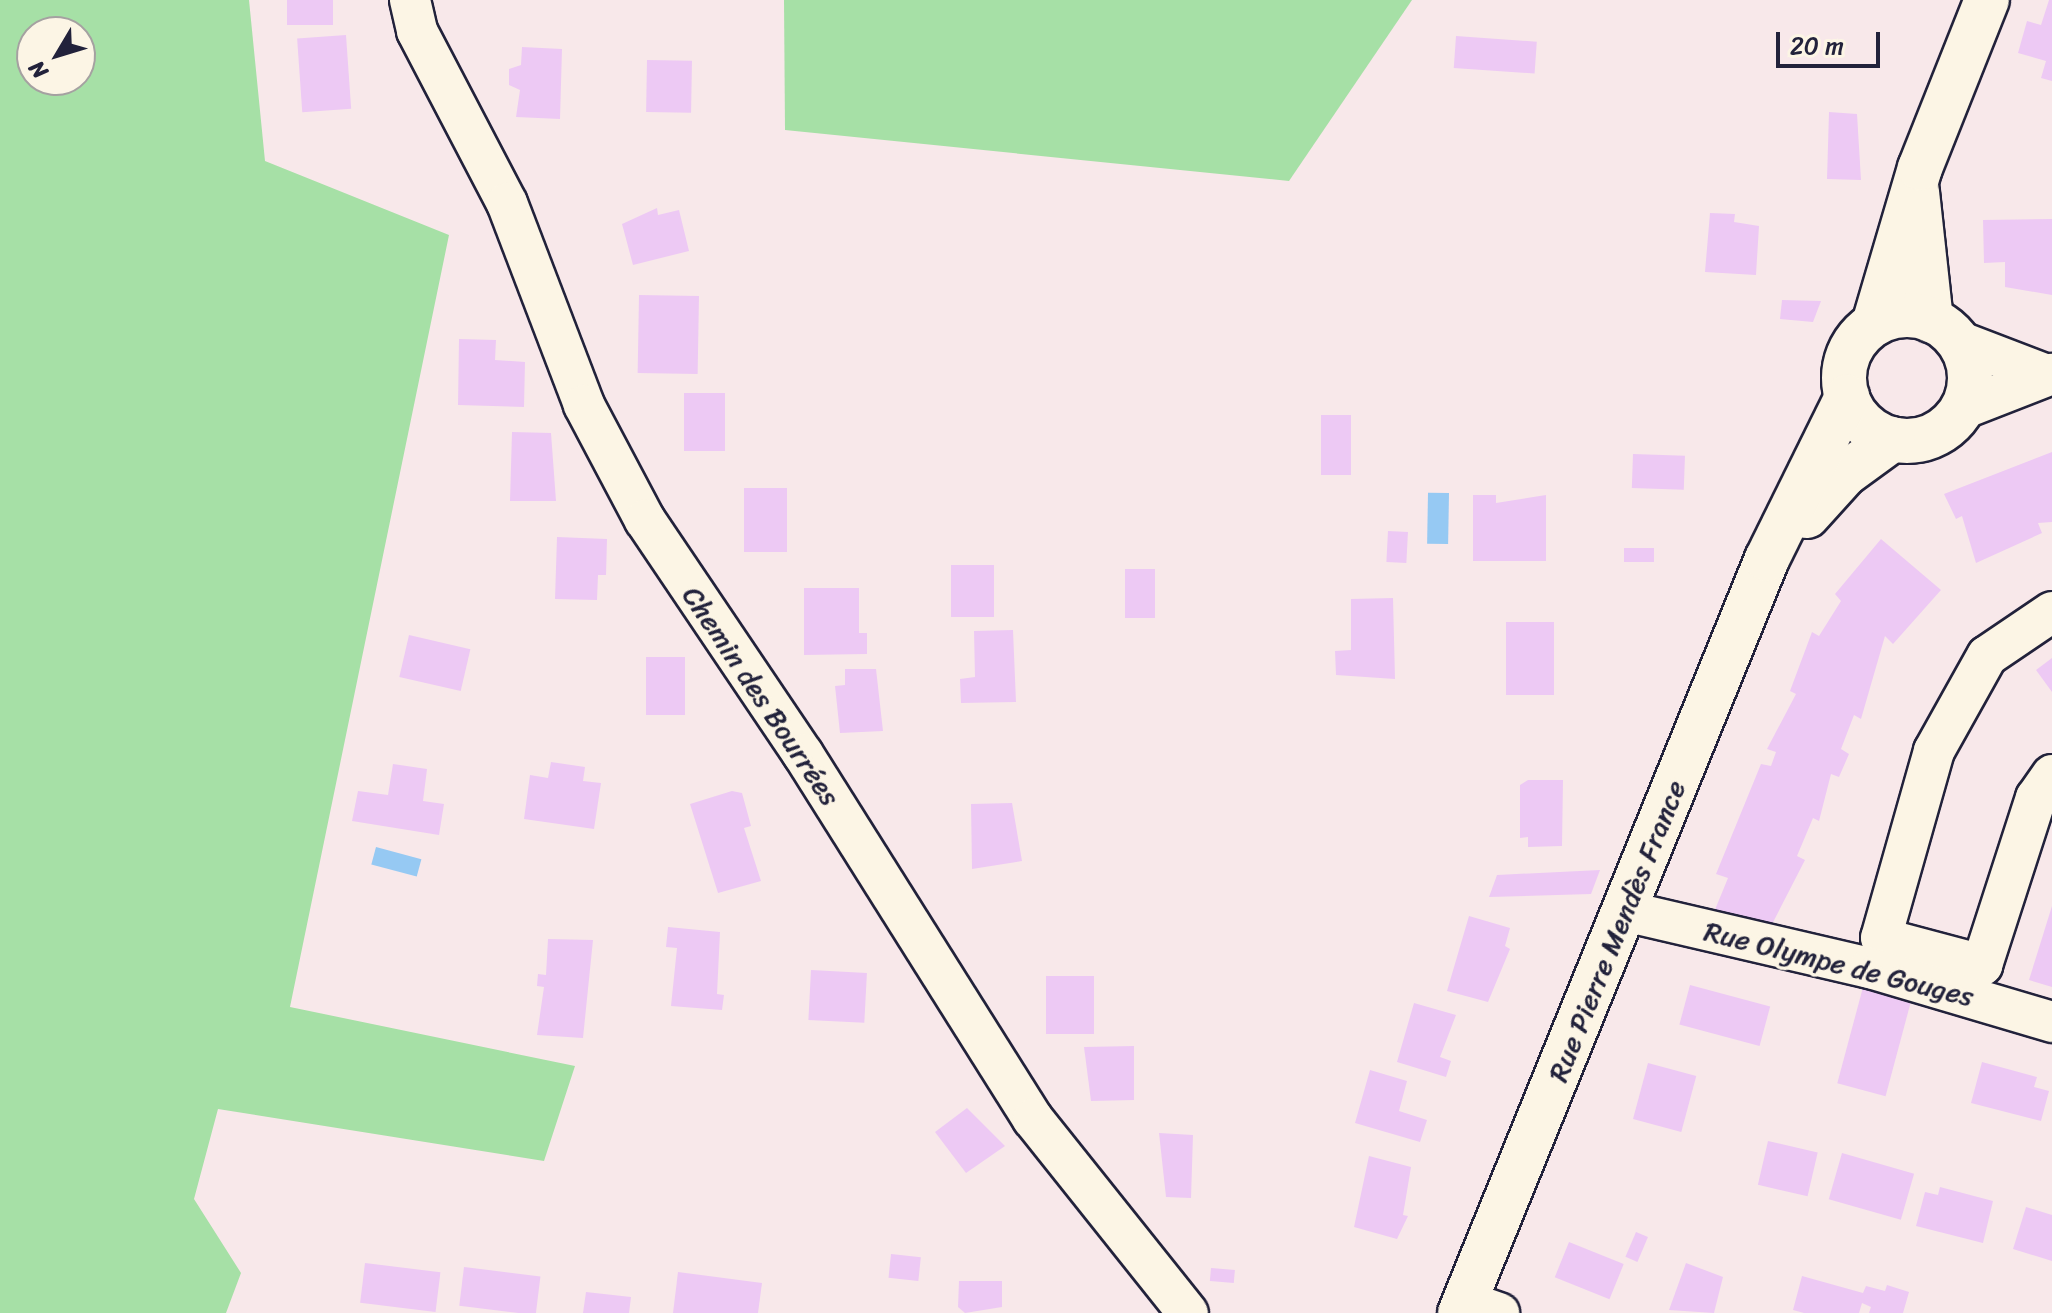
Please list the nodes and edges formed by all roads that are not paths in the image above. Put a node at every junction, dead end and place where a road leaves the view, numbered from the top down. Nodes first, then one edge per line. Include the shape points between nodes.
1 (1987, 0) edge
2 (414, 15) edge
3 (1916, 186) junction
4 (1874, 324) junction
5 (1945, 330) junction
6 (2050, 374) edge
7 (1847, 397) junction
8 (1962, 409) junction
9 (1893, 439) junction
10 (1767, 559) junction
11 (2052, 612) edge
12 (2052, 775) edge
13 (1625, 911) junction
14 (2052, 1022) edge
15 (1475, 1309) edge
16 (1188, 1313) edge

1 - 3 street
2 - 16 street, Chemin des Bourrées via 507,203 584,405 645,520 803,754 1033,1119
3 - 4 street via 1886,267
3 - 5 street
4 - 5 street via 1912,315
4 - 7 street via 1848,356
5 - 6 street
5 - 8 street via 1970,375
6 - 8 street
7 - 9 street via 1864,424
7 - 10 street, Rue Pierre Mendès France
8 - 9 street via 1940,432
9 - 10 street, Rue Pierre Mendès France via 1845,474
10 - 13 street, Rue Pierre Mendès France
11 - 12 street, Rue Olympe de Gouges via 1987,656 1934,751 1881,938 1982,965 2036,798
13 - 14 street, Rue Olympe de Gouges via 1870,968
13 - 15 street, Rue Pierre Mendès France

